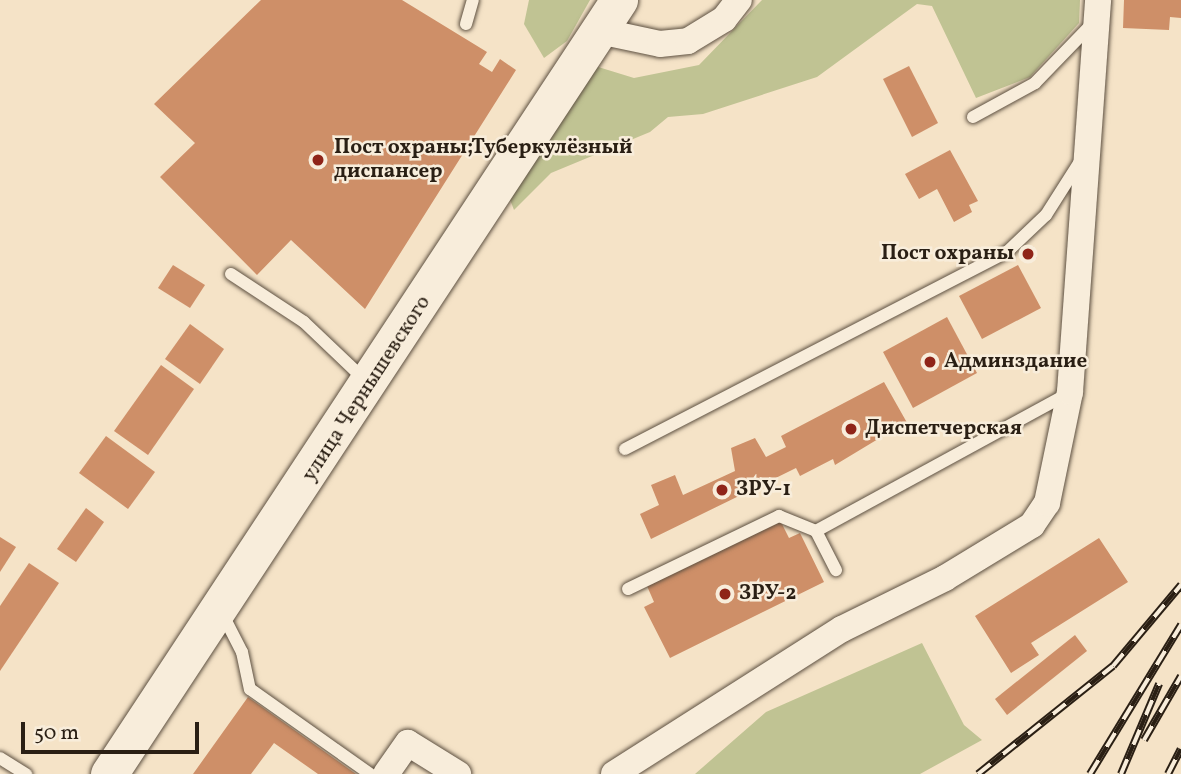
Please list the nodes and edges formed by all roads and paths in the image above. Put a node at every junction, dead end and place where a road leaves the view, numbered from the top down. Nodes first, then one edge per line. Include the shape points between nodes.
1 (473, 0) edge
2 (619, 0) edge
3 (739, 0) edge
4 (1098, 8) edge
5 (466, 24) dead end
6 (599, 31) junction
7 (973, 117) dead end
8 (1093, 133) junction
9 (230, 274) dead end
10 (370, 386) junction
11 (1070, 392) junction
12 (625, 449) dead end
13 (816, 531) junction
14 (836, 570) dead end
15 (628, 589) dead end
16 (221, 609) junction
17 (0, 758) edge
18 (26, 774) edge
19 (109, 774) edge
20 (370, 774) edge
21 (386, 774) edge
22 (458, 774) edge
23 (614, 774) edge

1 - 5 lane
2 - 6 main road, улица Чернышевского
3 - 6 street via 724,19 688,41 660,44
4 - 7 lane via 1073,50 1035,83
4 - 8 street
6 - 10 main road, улица Чернышевского
8 - 11 street
8 - 12 lane via 1057,201 1007,251
9 - 10 lane via 304,323
10 - 16 main road, улица Чернышевского
11 - 13 lane
11 - 23 street via 1047,503 1032,525 945,578 842,629
13 - 14 lane
13 - 15 lane via 779,516
16 - 19 main road, улица Чернышевского
16 - 20 lane via 242,652 250,689
17 - 18 lane
21 - 22 street via 408,743

